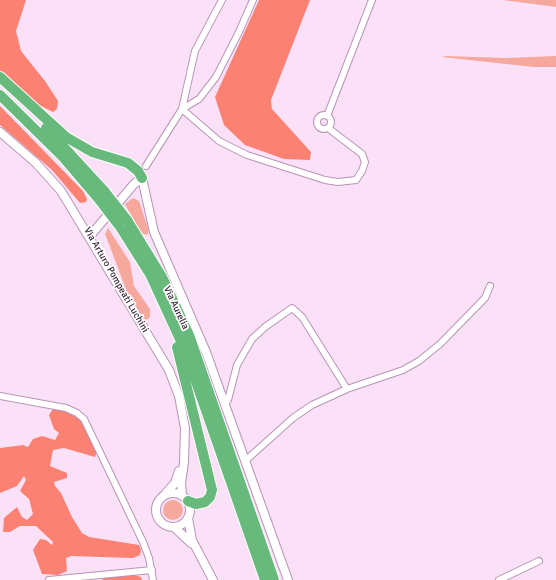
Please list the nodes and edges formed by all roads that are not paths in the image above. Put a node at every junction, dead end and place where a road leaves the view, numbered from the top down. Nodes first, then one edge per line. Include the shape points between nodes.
1 (222, 0) edge
2 (253, 0) edge
3 (372, 0) edge
4 (0, 77) edge
5 (0, 82) edge
6 (0, 95) edge
7 (182, 109) junction
8 (327, 116) junction
9 (328, 128) junction
10 (0, 132) edge
11 (146, 166) dead end
12 (142, 178) junction
13 (101, 195) junction
14 (124, 224) junction
15 (90, 236) junction
16 (150, 274) junction
17 (490, 286) dead end
18 (347, 389) junction
19 (0, 396) edge
20 (224, 403) junction
21 (184, 453) junction
22 (245, 461) junction
23 (166, 493) junction
24 (185, 498) junction
25 (188, 518) junction
26 (174, 527) junction
27 (197, 550) junction
28 (539, 561) dead end
29 (152, 570) junction
30 (49, 580) edge
31 (153, 580) edge
32 (213, 580) edge
33 (265, 580) edge
34 (274, 580) edge
35 (288, 580) edge
36 (499, 580) edge

1 - 7 street via 195,51
2 - 7 street via 216,77 199,98
3 - 8 street
4 - 12 highway via 66,137 92,152 128,163
5 - 13 highway, Via Aurelia via 71,153
6 - 13 highway, Via Aurelia
7 - 9 street via 218,141 248,155 325,180 356,180 365,162 362,154
7 - 11 street
8 - 9 street via 331,121
8 - 9 street via 319,118 317,124 322,129
10 - 15 street, Via Arturo Pompeati Luchini via 57,185
12 - 15 street
12 - 20 street via 154,232 195,324
13 - 14 highway, Via Aurelia, bridge
14 - 16 highway, Via Aurelia
14 - 34 highway, Via Aurelia via 162,277 189,335
15 - 21 street, Via Arturo Pompeati Luchini via 174,380 183,411
16 - 24 highway via 181,359 212,490 205,502 196,504
16 - 33 highway, Via Aurelia via 185,350
17 - 18 street via 485,298 440,344 419,361 403,370
18 - 20 street via 302,317 292,308 252,339 238,365 228,400
18 - 22 street via 302,411
19 - 29 street via 66,408 84,419 143,542
20 - 22 street
21 - 23 street, Via Arturo Pompeati Luchini via 175,483
21 - 24 street, Via Arturo Pompeati Luchini via 181,483
22 - 35 street
23 - 24 street via 172,492
23 - 26 street via 156,505 156,516 164,525
24 - 25 street via 190,510
25 - 26 street via 180,526
25 - 27 street via 190,534
26 - 27 street via 187,537
27 - 32 street
28 - 36 street
29 - 30 street
29 - 31 street

